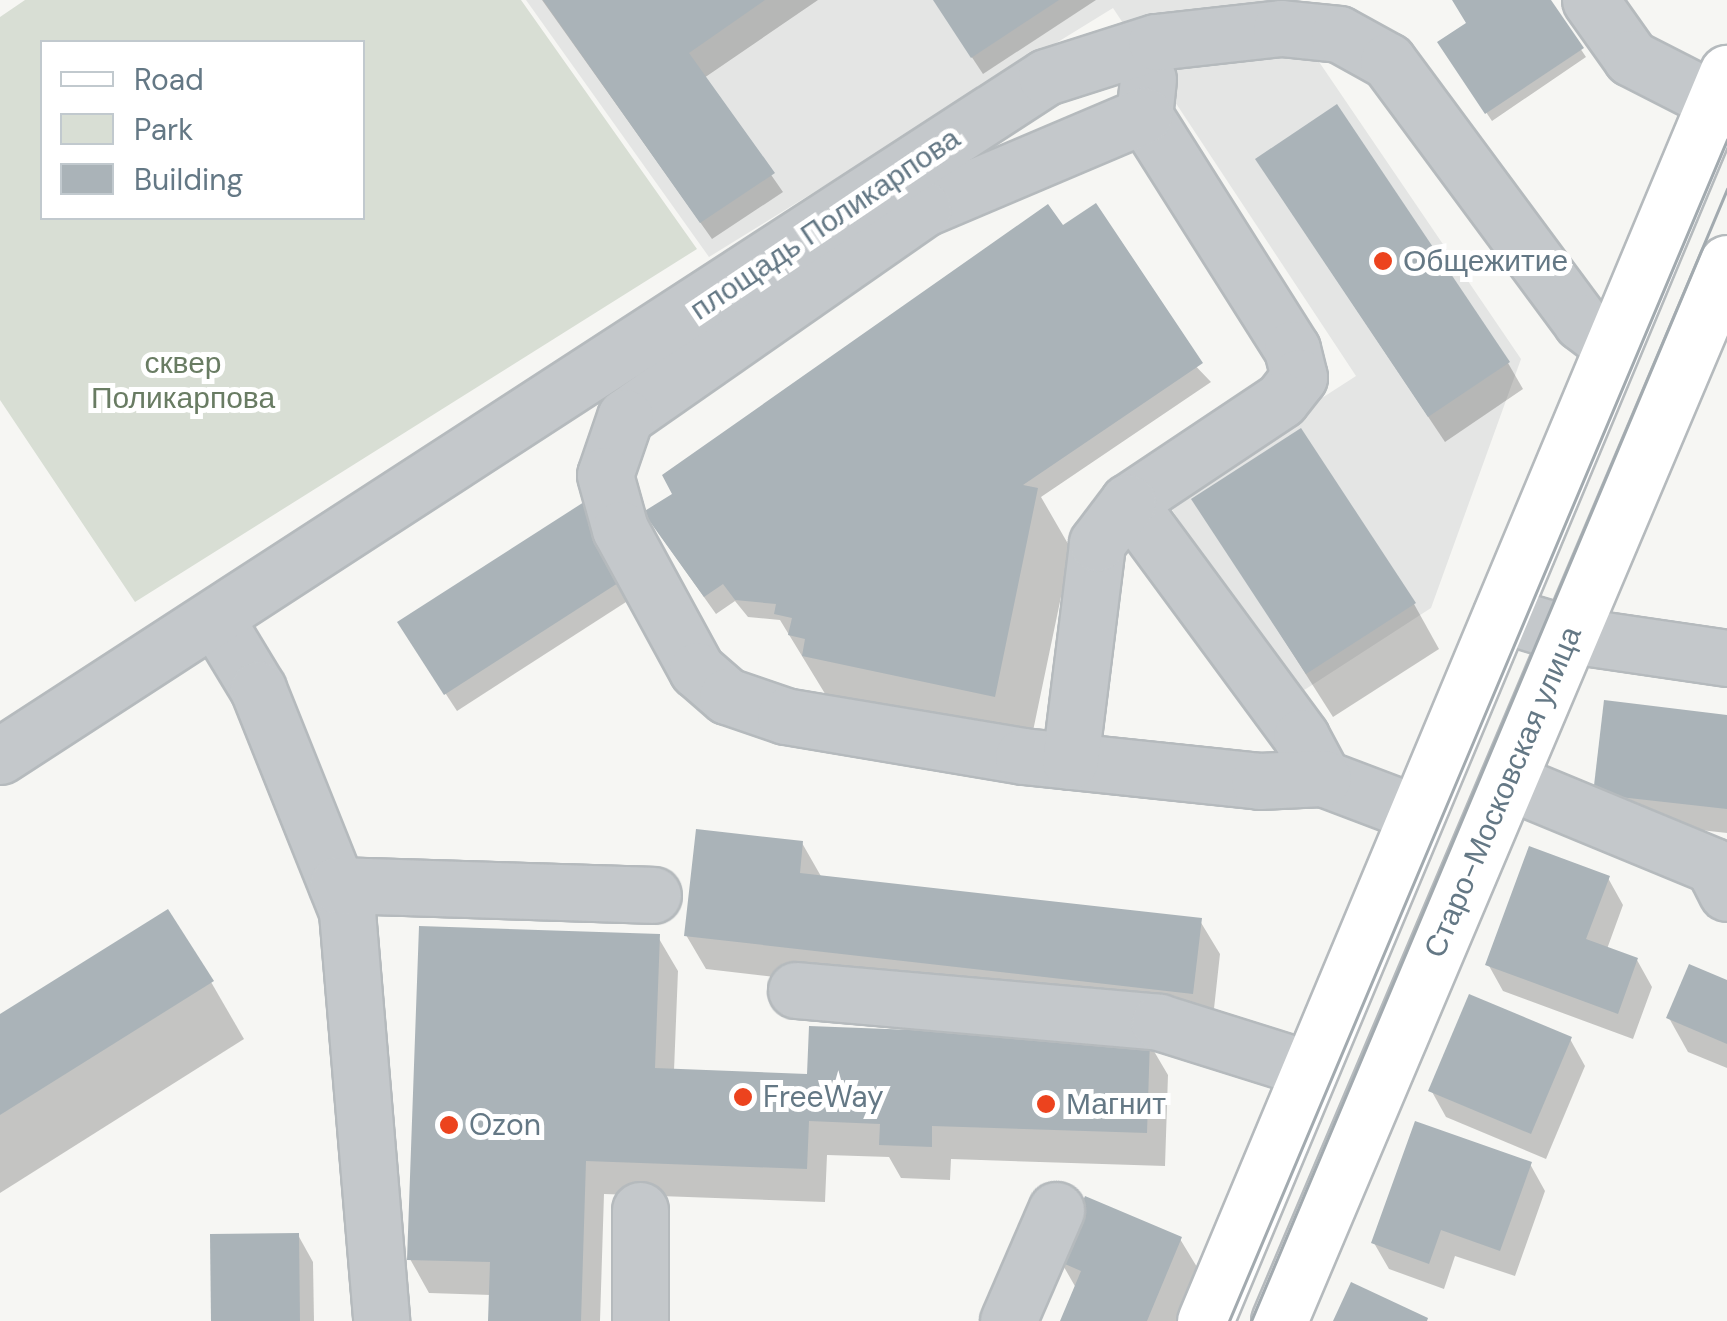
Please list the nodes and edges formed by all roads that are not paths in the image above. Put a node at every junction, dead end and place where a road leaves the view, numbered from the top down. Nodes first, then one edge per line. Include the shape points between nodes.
1 (1590, 0) edge
2 (1156, 42) junction
3 (1721, 87) edge
4 (1144, 115) junction
5 (1727, 263) edge
6 (1610, 344) junction
7 (1128, 502) junction
8 (1501, 614) junction
9 (215, 618) junction
10 (1570, 634) junction
11 (1727, 658) edge
12 (0, 756) edge
13 (1070, 761) junction
14 (1322, 778) junction
15 (1508, 781) junction
16 (1415, 813) junction
17 (337, 885) junction
18 (1727, 893) edge
19 (653, 895) dead end
20 (796, 990) dead end
21 (1310, 1069) junction
22 (640, 1210) dead end
23 (1056, 1210) dead end
24 (381, 1321) edge
25 (640, 1321) edge
26 (1008, 1321) edge
27 (1205, 1321) edge
28 (1279, 1321) edge

1 - 3 street via 1632,58
2 - 4 street
2 - 6 street, площадь Поликарпова via 1281,28 1339,34 1388,61 1580,322
2 - 9 street, площадь Поликарпова via 1046,78
3 - 6 main road
4 - 7 street via 1292,349 1299,377 1281,400
4 - 13 street via 923,209 624,418 606,474 620,530 697,670 727,696 785,716
5 - 10 main road, Старо-Московская улица
6 - 8 main road
7 - 13 street via 1097,542
7 - 14 street via 1301,736
8 - 10 street
8 - 16 main road
9 - 12 street, площадь Поликарпова
9 - 17 street via 258,690
10 - 11 street
10 - 15 main road, Старо-Московская улица
13 - 14 street via 1259,781
14 - 16 street
15 - 18 street via 1713,866
15 - 28 main road, Старо-Московская улица
16 - 21 main road
17 - 19 street
17 - 24 street via 348,912
20 - 21 street via 1159,1022
21 - 27 main road
22 - 25 street
23 - 26 street

